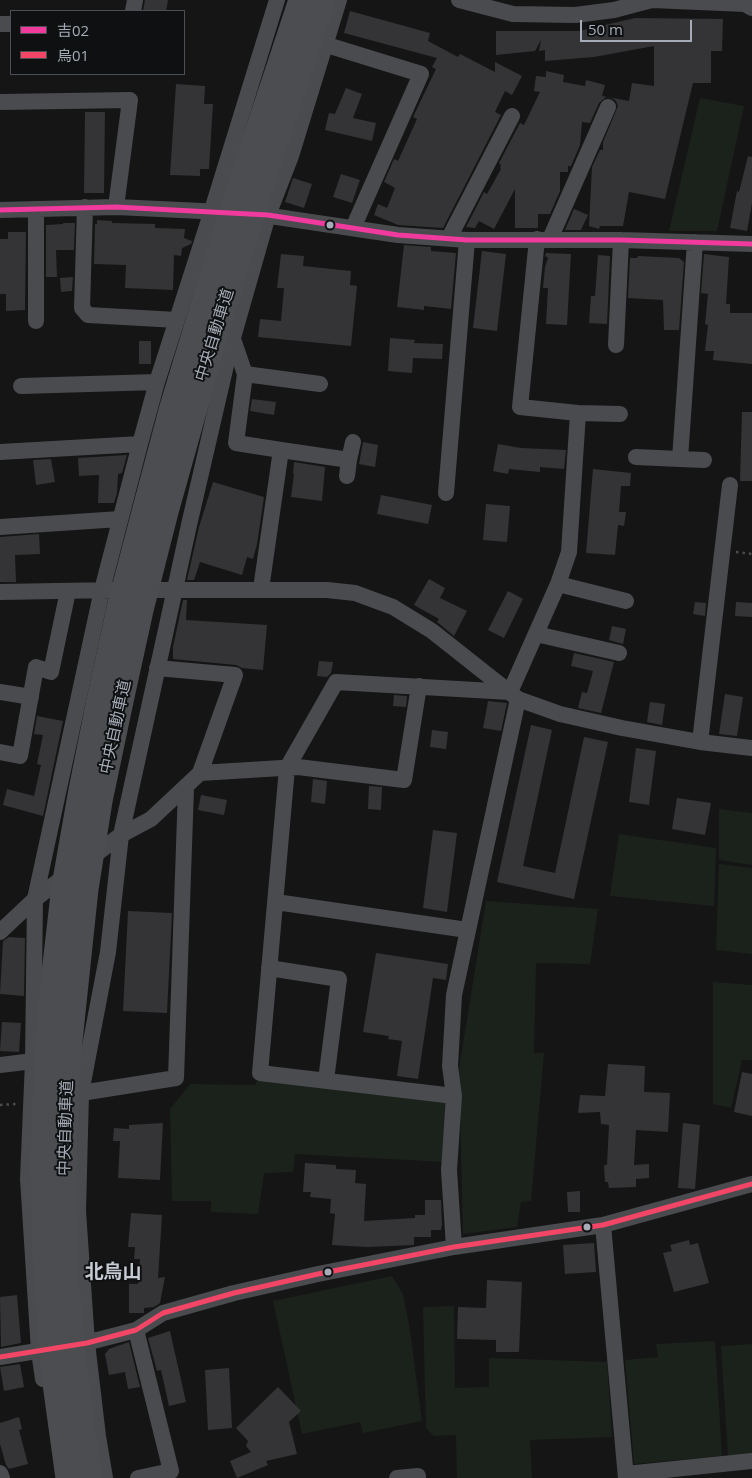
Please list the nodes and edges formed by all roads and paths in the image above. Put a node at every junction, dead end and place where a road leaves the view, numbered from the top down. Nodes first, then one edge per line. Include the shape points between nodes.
1 (277, 0) edge
2 (301, 0) edge
3 (323, 0) edge
4 (340, 0) edge
5 (459, 0) edge
6 (748, 4) edge
7 (614, 5) edge
8 (327, 44) junction
9 (0, 102) edge
10 (608, 107) dead end
11 (512, 116) dead end
12 (85, 207) junction
13 (116, 207) junction
14 (36, 208) junction
15 (0, 210) edge
16 (212, 212) junction
17 (268, 215) junction
18 (353, 228) junction
19 (450, 238) junction
20 (543, 239) junction
21 (467, 240) junction
22 (621, 240) junction
23 (695, 242) junction
24 (752, 244) edge
25 (177, 320) junction
26 (36, 321) dead end
27 (232, 344) junction
28 (616, 345) dead end
29 (244, 374) junction
30 (157, 382) junction
31 (320, 384) dead end
32 (21, 386) dead end
33 (578, 413) junction
34 (620, 414) dead end
35 (353, 442) dead end
36 (140, 444) junction
37 (282, 450) junction
38 (0, 452) edge
39 (636, 457) dead end
40 (680, 459) junction
41 (704, 460) dead end
42 (730, 485) dead end
43 (446, 493) dead end
44 (120, 518) junction
45 (0, 527) edge
46 (558, 584) junction
47 (175, 589) junction
48 (261, 589) junction
49 (102, 590) junction
50 (68, 591) junction
51 (0, 592) edge
52 (626, 600) dead end
53 (536, 634) junction
54 (619, 653) dead end
55 (157, 668) junction
56 (419, 686) junction
57 (0, 692) edge
58 (514, 696) junction
59 (31, 697) junction
60 (700, 742) junction
61 (752, 748) edge
62 (0, 752) edge
63 (287, 768) junction
64 (200, 773) junction
65 (186, 788) junction
66 (121, 835) junction
67 (34, 899) junction
68 (276, 902) junction
69 (468, 930) junction
70 (0, 932) edge
71 (269, 968) junction
72 (33, 1061) junction
73 (0, 1065) edge
74 (326, 1080) junction
75 (80, 1093) junction
76 (454, 1096) junction
77 (752, 1184) edge
78 (603, 1225) junction
79 (454, 1247) junction
80 (136, 1330) junction
81 (87, 1343) junction
82 (39, 1351) junction
83 (0, 1357) edge
84 (752, 1461) edge
85 (0, 1473) edge
86 (626, 1476) edge
87 (2, 1478) edge
88 (58, 1478) edge
89 (68, 1478) edge
90 (91, 1478) edge
91 (106, 1478) edge
92 (138, 1478) edge
93 (397, 1478) edge
94 (418, 1478) edge

1 - 16 street
2 - 89 highway, 中央自動車道, bridge via 247,163 149,491 98,700 64,886 46,1064 43,1162 45,1261 53,1369
3 - 90 highway, 中央自動車道, bridge via 222,312 172,490 120,706 87,879 68,1060 64,1164 65,1264 75,1368
4 - 8 street
5 - 7 street via 513,14 575,16
6 - 7 street via 652,0
8 - 17 street via 292,156
8 - 18 street via 421,74
9 - 13 street via 130,100
10 - 20 street
11 - 19 street
12 - 13 street
12 - 14 street
12 - 25 street via 82,308 88,315
13 - 16 street
14 - 15 street
14 - 26 street
16 - 17 street
16 - 25 street
17 - 18 street
17 - 27 street
18 - 19 street
19 - 21 street
20 - 21 street
20 - 22 street
20 - 33 street via 520,407
21 - 43 street
22 - 23 street
22 - 28 street
23 - 24 street
23 - 40 street
25 - 30 street
27 - 29 street
27 - 47 street
29 - 31 street
29 - 37 street via 236,443
30 - 32 street
30 - 36 street
33 - 34 street
33 - 46 street via 569,552
35 - 37 street via 348,468
36 - 38 street
36 - 44 street
37 - 48 street
39 - 40 street
40 - 41 street
42 - 60 street
44 - 45 street
44 - 49 street
46 - 52 street
46 - 53 street
47 - 48 street
47 - 49 street
47 - 55 street
48 - 58 street via 355,593 393,607 432,631
49 - 50 street
49 - 67 street
50 - 51 street
50 - 59 street via 51,672 36,667
53 - 54 street
53 - 58 street
55 - 64 street via 234,675
55 - 66 street
56 - 58 street
56 - 63 street via 336,682
56 - 63 street via 404,780
57 - 59 street
58 - 60 street via 560,714
58 - 69 street
59 - 62 street via 20,756
60 - 61 street
63 - 64 street
63 - 68 street
64 - 65 street
65 - 66 street via 151,819
65 - 75 street via 176,1078
66 - 67 street
66 - 75 street via 108,952
67 - 70 street
67 - 72 street
68 - 69 street
68 - 71 street
69 - 76 street via 454,995 450,1066
71 - 74 street via 260,1073
71 - 74 street via 339,979
72 - 73 street
72 - 82 street via 28,1180
74 - 76 street
75 - 81 street via 78,1211
76 - 79 street via 450,1170
77 - 78 street
78 - 79 street
78 - 86 street
79 - 80 street via 234,1293 163,1313
80 - 81 street
80 - 92 street via 171,1472
81 - 82 street
81 - 91 street
82 - 83 street
82 - 88 street
84 - 86 street
85 - 87 street
93 - 94 street

